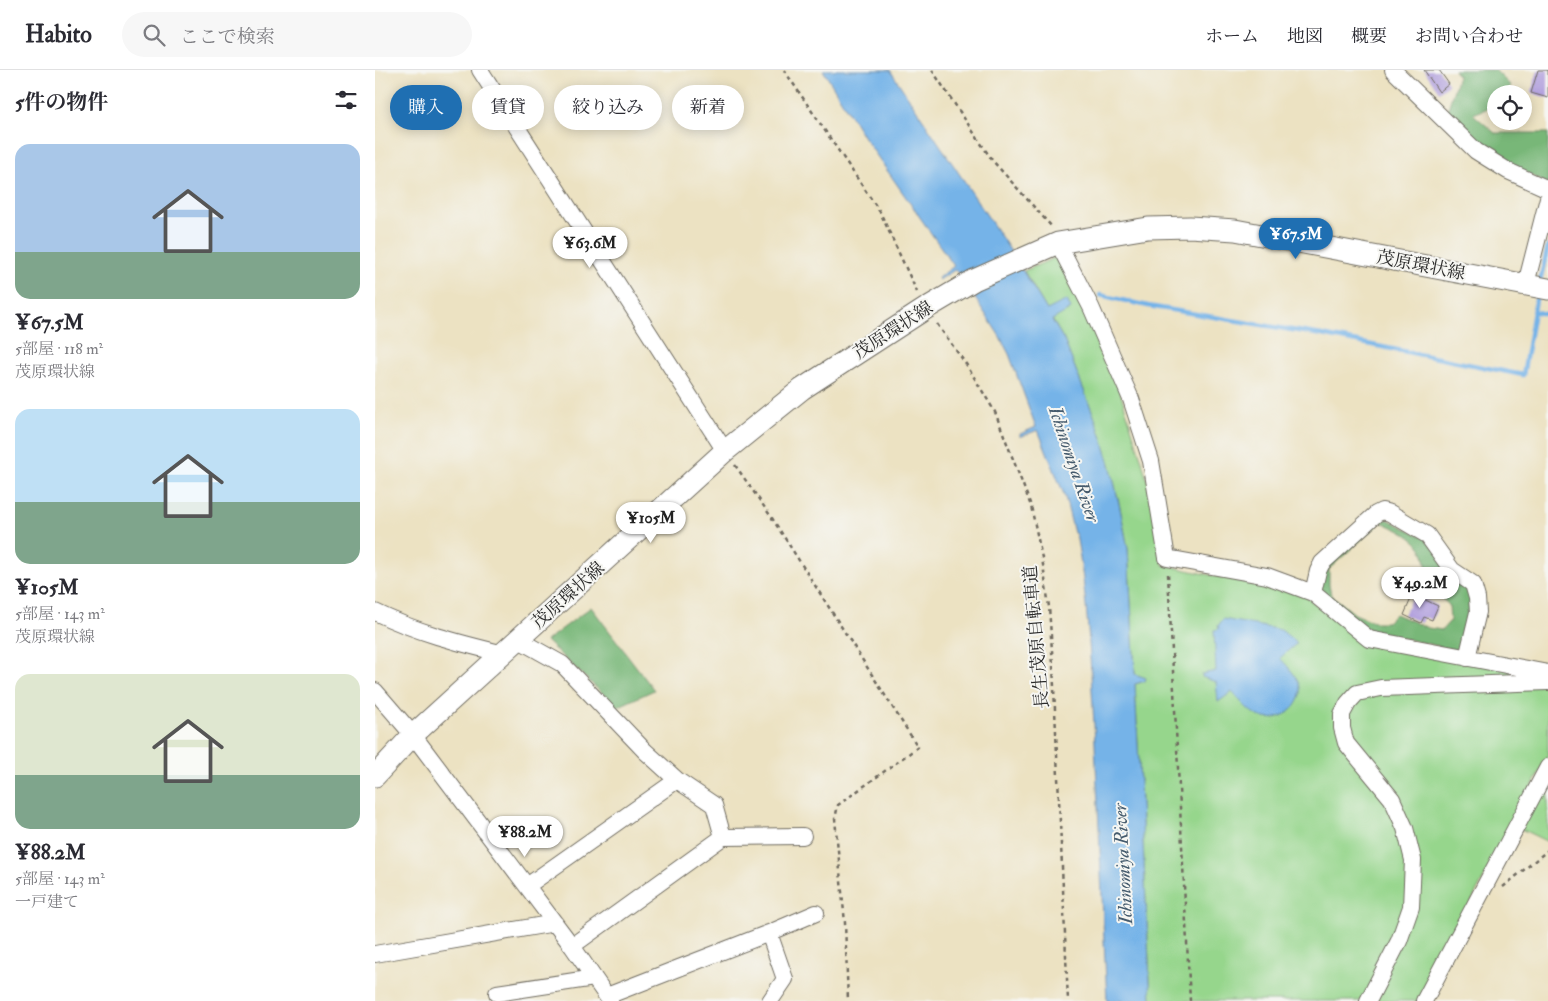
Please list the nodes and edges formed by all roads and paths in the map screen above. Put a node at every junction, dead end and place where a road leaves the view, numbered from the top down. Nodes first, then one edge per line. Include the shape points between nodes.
1 (481, 70) edge
2 (784, 70) edge
3 (932, 70) edge
4 (1393, 70) edge
5 (1548, 189) edge
6 (1548, 198) edge
7 (1058, 243) junction
8 (1538, 287) edge
9 (925, 309) junction
10 (725, 451) junction
11 (1167, 558) junction
12 (1313, 593) junction
13 (375, 612) edge
14 (511, 647) junction
15 (1467, 658) junction
16 (1548, 673) edge
17 (1548, 682) edge
18 (375, 691) edge
19 (413, 735) junction
20 (1548, 767) edge
21 (375, 776) edge
22 (677, 780) junction
23 (803, 836) dead end
24 (723, 837) junction
25 (1548, 850) edge
26 (527, 886) junction
27 (1481, 893) junction
28 (817, 913) dead end
29 (555, 923) junction
30 (769, 933) junction
31 (572, 946) junction
32 (375, 954) edge
33 (594, 978) junction
34 (497, 993) dead end
35 (608, 999) edge
36 (770, 1001) edge
37 (848, 1001) edge
38 (1068, 1001) edge
39 (1190, 1001) edge
40 (1368, 1001) edge
41 (1424, 1001) edge

1 - 10 street
2 - 9 path, 長生茂原自転車道 via 880,212
3 - 7 path via 992,160 1051,225
4 - 5 street via 1475,151 1508,172
6 - 8 street
7 - 8 main road, 茂原環状線 via 1148,228 1235,230
7 - 9 main road, 茂原環状線 via 974,280
7 - 11 street via 1091,307 1131,399 1151,461
9 - 10 main road, 茂原環状線 via 802,389
9 - 38 path, 長生茂原自転車道 via 966,364 995,412 1031,506 1040,549 1053,665
10 - 14 main road, 茂原環状線
10 - 37 path via 772,518 918,747 838,805 835,818 845,923
11 - 12 street via 1267,576
11 - 39 path
12 - 15 street via 1369,639
12 - 15 street via 1322,563 1376,514 1382,511 1390,513 1427,535 1453,570 1473,584 1478,612
13 - 14 street via 444,640
14 - 19 main road, 茂原環状線
14 - 22 street via 562,664
15 - 16 street
17 - 40 street via 1381,688 1357,693 1348,703 1342,714 1346,743 1393,799 1413,860 1411,907 1399,941
18 - 19 street
19 - 21 main road, 茂原環状線
19 - 26 street
20 - 27 street
22 - 24 street via 714,805
22 - 26 street
23 - 24 street
24 - 31 street
25 - 27 path via 1496,892
26 - 29 street
27 - 41 street
28 - 30 street
29 - 31 street
29 - 32 street
30 - 35 street
30 - 36 street via 785,979
31 - 33 street
33 - 34 street
33 - 35 street

